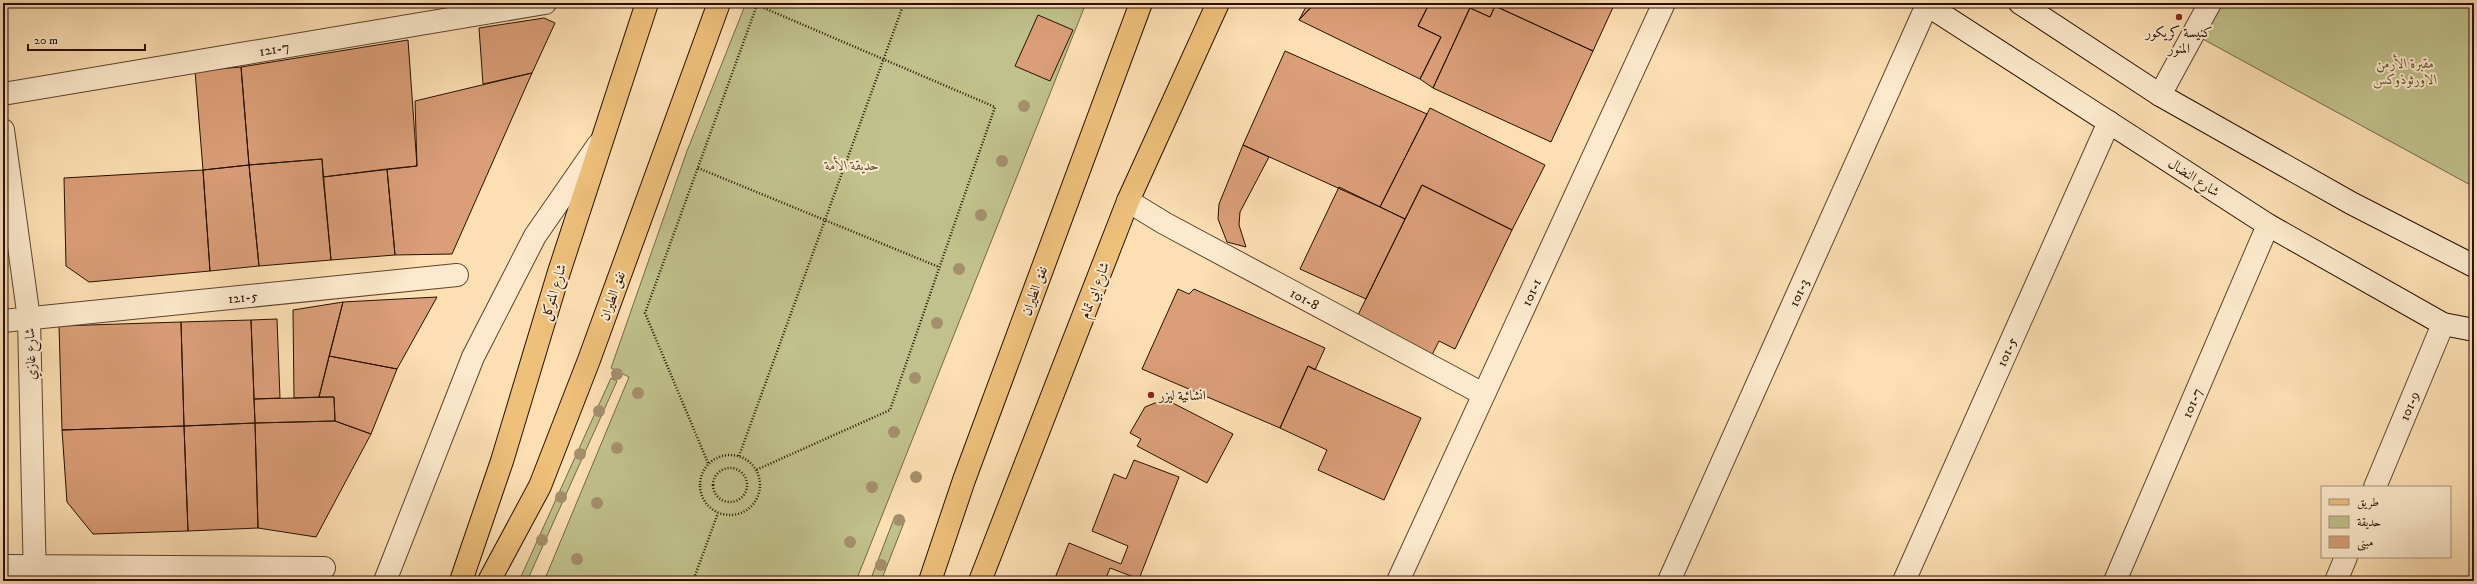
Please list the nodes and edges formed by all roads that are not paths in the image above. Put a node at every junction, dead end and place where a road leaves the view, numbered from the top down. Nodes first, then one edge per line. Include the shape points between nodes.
1 (545, 3) edge
2 (648, 3) edge
3 (719, 3) edge
4 (1141, 3) edge
5 (1218, 3) edge
6 (1664, 3) edge
7 (2020, 3) edge
8 (2210, 3) edge
9 (1926, 4) edge
10 (3, 94) edge
11 (2160, 95) junction
12 (2109, 122) junction
13 (3, 130) edge
14 (607, 132) junction
15 (1128, 201) junction
16 (2268, 225) junction
17 (2474, 266) edge
18 (457, 275) dead end
19 (29, 318) junction
20 (3, 321) edge
21 (2443, 324) junction
22 (2474, 330) edge
23 (1483, 394) junction
24 (2375, 486) edge
25 (2346, 558) edge
26 (3, 566) edge
27 (324, 568) dead end
28 (35, 574) edge
29 (385, 581) edge
30 (461, 581) edge
31 (488, 581) edge
32 (930, 581) edge
33 (980, 581) edge
34 (1398, 581) edge
35 (1669, 581) edge
36 (1904, 581) edge
37 (2115, 581) edge
38 (2336, 581) edge

1 - 10 street, 121-7
2 - 14 main road, شارع المتوكل
3 - 31 main road, نفق الطيران via 589,360 540,486
4 - 32 main road, نفق الطيران via 964,480
5 - 15 main road, شارع ابي تمام
6 - 23 street, 101-1
7 - 11 street
8 - 11 street
9 - 12 street, شارع النضال
9 - 35 street, 101-3
11 - 17 street via 2350,203
12 - 16 street, شارع النضال
12 - 36 street, 101-5
13 - 19 street, شارع غازي
14 - 29 street via 535,236 473,357
14 - 30 main road, شارع المتوكل via 559,272 502,461
15 - 23 street, 101-8 via 1164,223
15 - 33 main road, شارع ابي تمام
16 - 21 street, شارع النضال
16 - 37 street, 101-7
18 - 19 street, 121-5
19 - 20 street, 121-5
19 - 28 street, شارع غازي
21 - 22 street, شارع النضال
21 - 24 street, 101-9
23 - 34 street, 101-1
25 - 38 street
26 - 28 street
27 - 28 street

